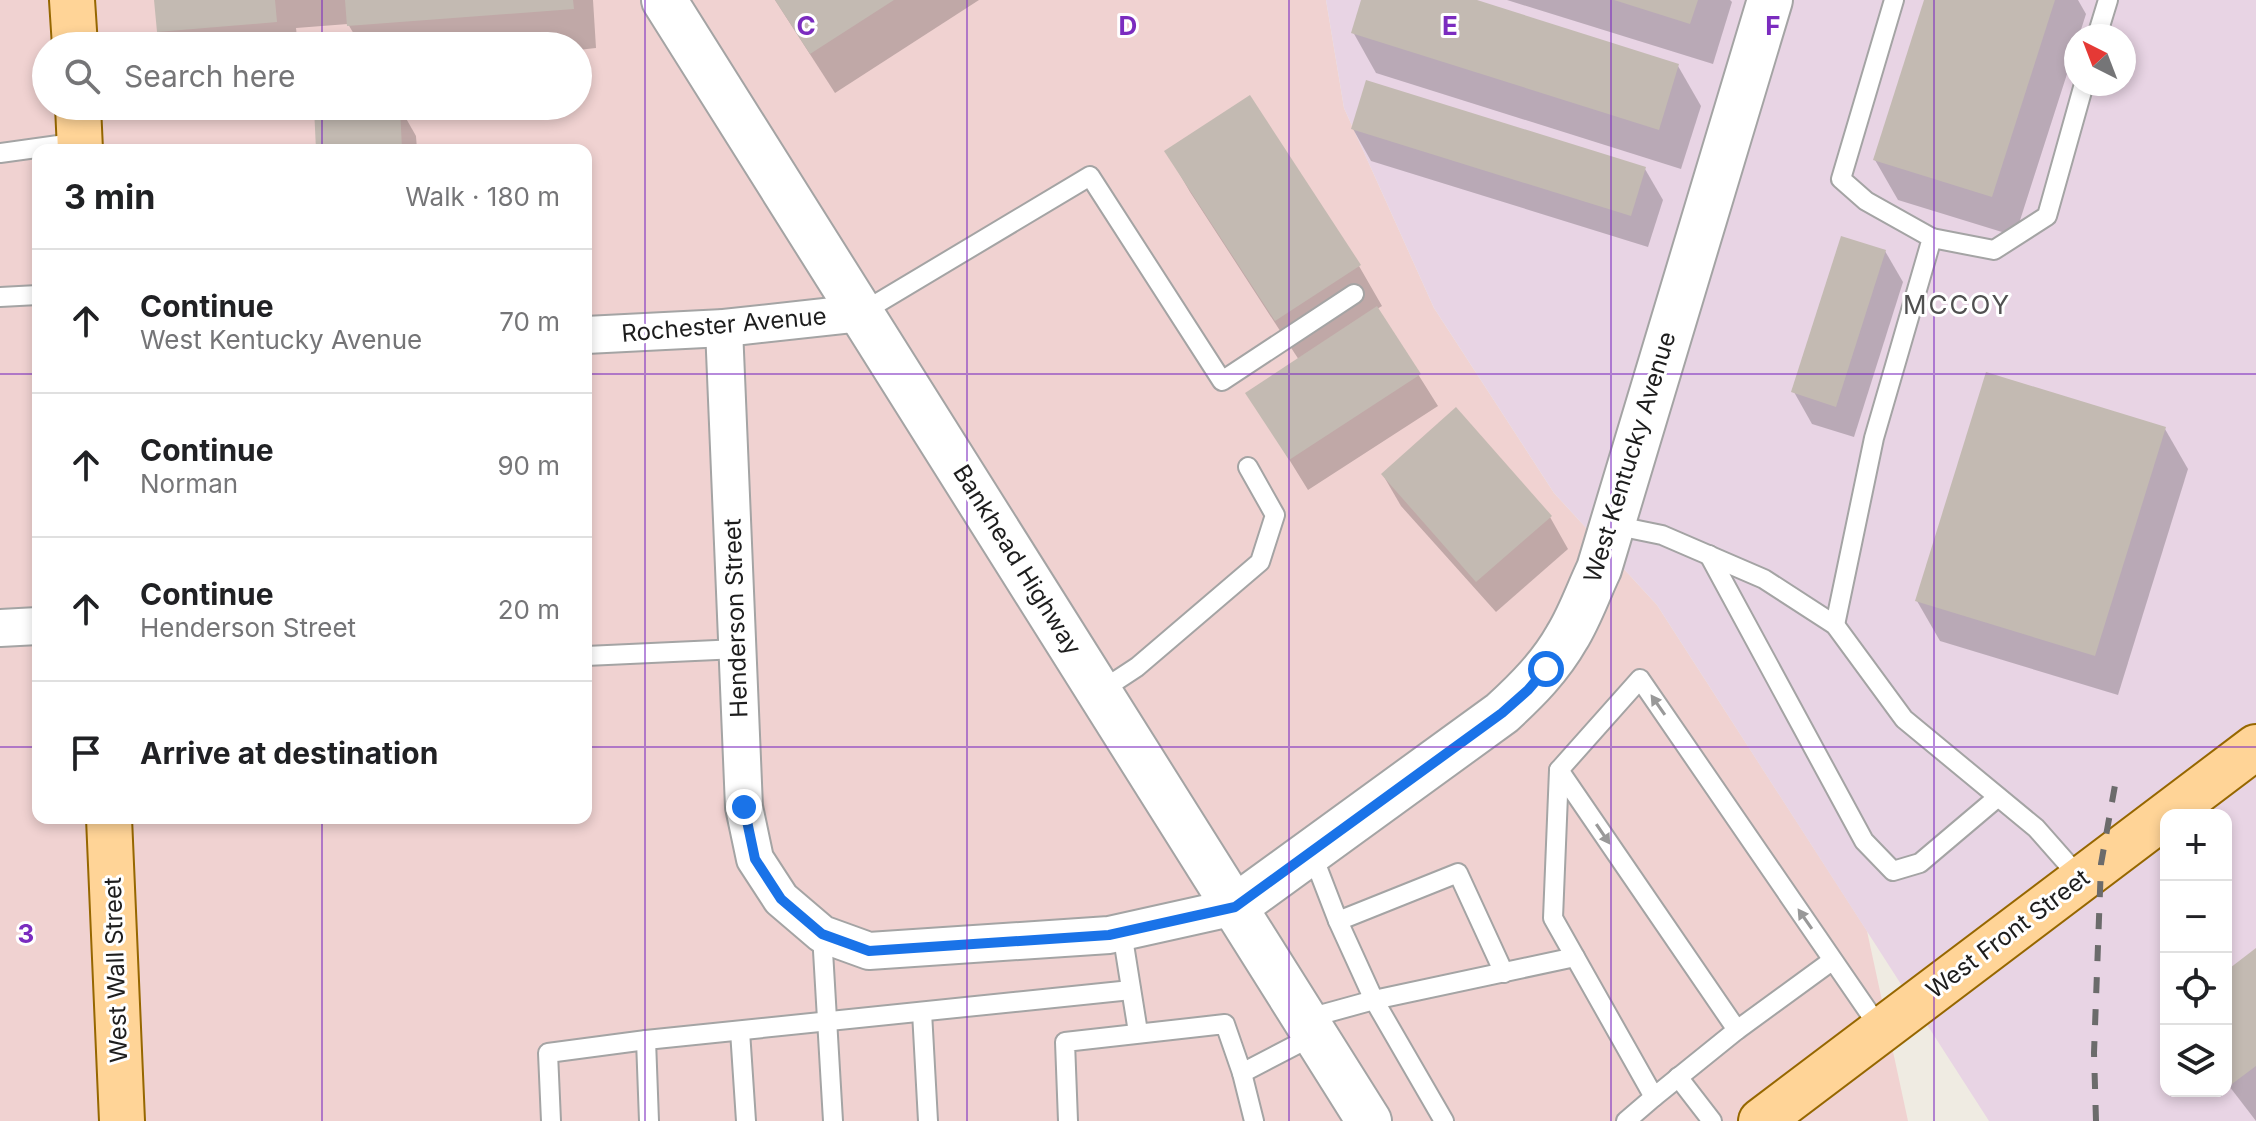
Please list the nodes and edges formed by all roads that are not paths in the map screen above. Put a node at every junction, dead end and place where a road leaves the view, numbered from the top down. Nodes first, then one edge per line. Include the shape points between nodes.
1 (72, 0) edge
2 (664, 0) edge
3 (1770, 0) edge
4 (1894, 0) edge
5 (2108, 0) edge
6 (2101, 24) edge
7 (74, 32) edge
8 (2081, 96) edge
9 (79, 133) edge
10 (36, 144) edge
11 (32, 145) edge
12 (0, 153) edge
13 (1932, 238) junction
14 (1354, 294) dead end
15 (32, 295) edge
16 (0, 297) edge
17 (861, 313) junction
18 (724, 328) junction
19 (592, 335) edge
20 (1248, 467) dead end
21 (1612, 525) junction
22 (1709, 555) junction
23 (1835, 625) junction
24 (32, 626) edge
25 (0, 628) edge
26 (738, 649) junction
27 (592, 656) edge
28 (1099, 692) junction
29 (2256, 747) edge
30 (1559, 770) junction
31 (1998, 797) junction
32 (109, 824) edge
33 (1311, 851) junction
34 (2081, 879) junction
35 (1235, 907) junction
36 (1338, 921) junction
37 (1122, 932) junction
38 (822, 934) junction
39 (1575, 957) junction
40 (1833, 960) junction
41 (1504, 973) junction
42 (1131, 990) junction
43 (1374, 1000) junction
44 (922, 1012) junction
45 (829, 1022) junction
46 (1310, 1027) junction
47 (1737, 1030) junction
48 (1881, 1030) junction
49 (740, 1031) junction
50 (1138, 1032) junction
51 (646, 1040) junction
52 (1242, 1073) junction
53 (1678, 1077) junction
54 (1654, 1097) junction
55 (122, 1121) edge
56 (551, 1121) edge
57 (649, 1121) edge
58 (746, 1121) edge
59 (833, 1121) edge
60 (928, 1121) edge
61 (1068, 1121) edge
62 (1254, 1121) edge
63 (1369, 1121) edge
64 (1444, 1121) edge
65 (1626, 1121) edge
66 (1712, 1121) edge
67 (1761, 1121) edge

1 - 7 main road
2 - 17 street, Bankhead Highway
3 - 21 street, West Kentucky Avenue
4 - 13 lane via 1841,179 1866,201
5 - 6 lane
8 - 13 lane via 2047,216 1994,250
9 - 10 lane
11 - 12 lane
13 - 23 lane via 1874,438
14 - 17 lane via 1222,381 1090,176
15 - 16 lane
17 - 18 street, Rochester Avenue
17 - 28 street, Bankhead Highway
18 - 19 street, Rochester Avenue
18 - 26 street, Henderson Street
20 - 28 lane via 1275,515 1260,562 1137,667
21 - 22 lane via 1662,535
21 - 33 street, West Kentucky Avenue via 1599,569 1568,636 1528,690
22 - 23 lane via 1764,579
22 - 31 lane via 1864,841 1893,871 1920,863
23 - 31 lane via 1904,719
24 - 25 street
26 - 27 lane
26 - 38 street, Henderson Street via 744,807 755,859 781,899
28 - 35 street, Bankhead Highway
29 - 34 main road, West Front Street
30 - 39 lane via 1553,918
40 -> 30 lane via 1640,679
30 -> 47 lane
31 - 34 lane via 2036,828
32 - 55 main road, West Wall Street
33 - 35 street, West Kentucky Avenue
33 - 36 lane
34 - 48 main road, West Front Street
35 - 37 street
35 - 46 street, Bankhead Highway
36 - 41 lane via 1458,873
36 - 43 lane
37 - 38 street via 869,951
37 - 42 lane
38 - 45 lane
39 - 41 lane
39 - 54 lane
40 - 47 lane
40 - 48 lane
41 - 43 lane
42 - 44 lane
42 - 50 lane
43 - 46 lane
43 - 64 lane
44 - 45 lane
44 - 60 lane
45 - 49 lane
45 - 59 lane
46 - 52 lane
46 - 63 street, Bankhead Highway
47 - 53 lane
48 - 67 main road, West Front Street
49 - 51 lane
49 - 58 lane
50 - 52 lane via 1225,1024
50 - 61 lane via 1065,1042
51 - 56 lane via 548,1053
51 - 57 lane
52 - 62 lane
53 - 54 lane
53 - 66 lane
54 - 65 lane

